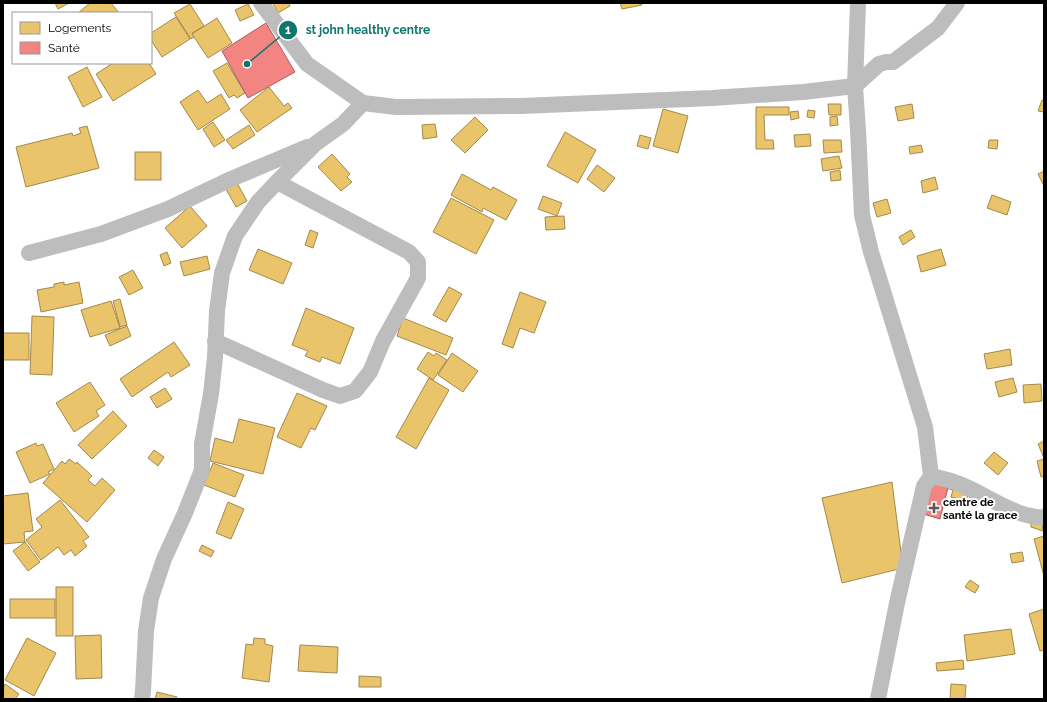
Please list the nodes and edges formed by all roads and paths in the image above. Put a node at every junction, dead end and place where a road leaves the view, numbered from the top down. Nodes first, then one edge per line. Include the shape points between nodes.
1 (261, 3) edge
2 (858, 3) edge
3 (957, 3) edge
4 (855, 86) junction
5 (363, 103) junction
6 (315, 144) junction
7 (276, 182) junction
8 (29, 253) dead end
9 (215, 341) junction
10 (931, 476) junction
11 (1044, 517) edge
12 (142, 699) edge
13 (878, 699) edge

1 - 5 street via 307,64
2 - 4 street
3 - 4 street via 938,28 893,62 879,64
4 - 5 street via 719,98 521,106 396,107
4 - 10 street via 862,215 925,427
5 - 6 street via 343,124
6 - 7 street
6 - 8 street via 168,208 108,231
7 - 9 street via 258,202 235,236 222,273
7 - 9 street via 409,252 418,262 418,278 383,341 370,372 355,391 340,396
9 - 12 street via 202,444 202,470 164,559 151,598 146,631
10 - 11 street via 964,486 1007,508 1038,518
10 - 13 street via 924,486

